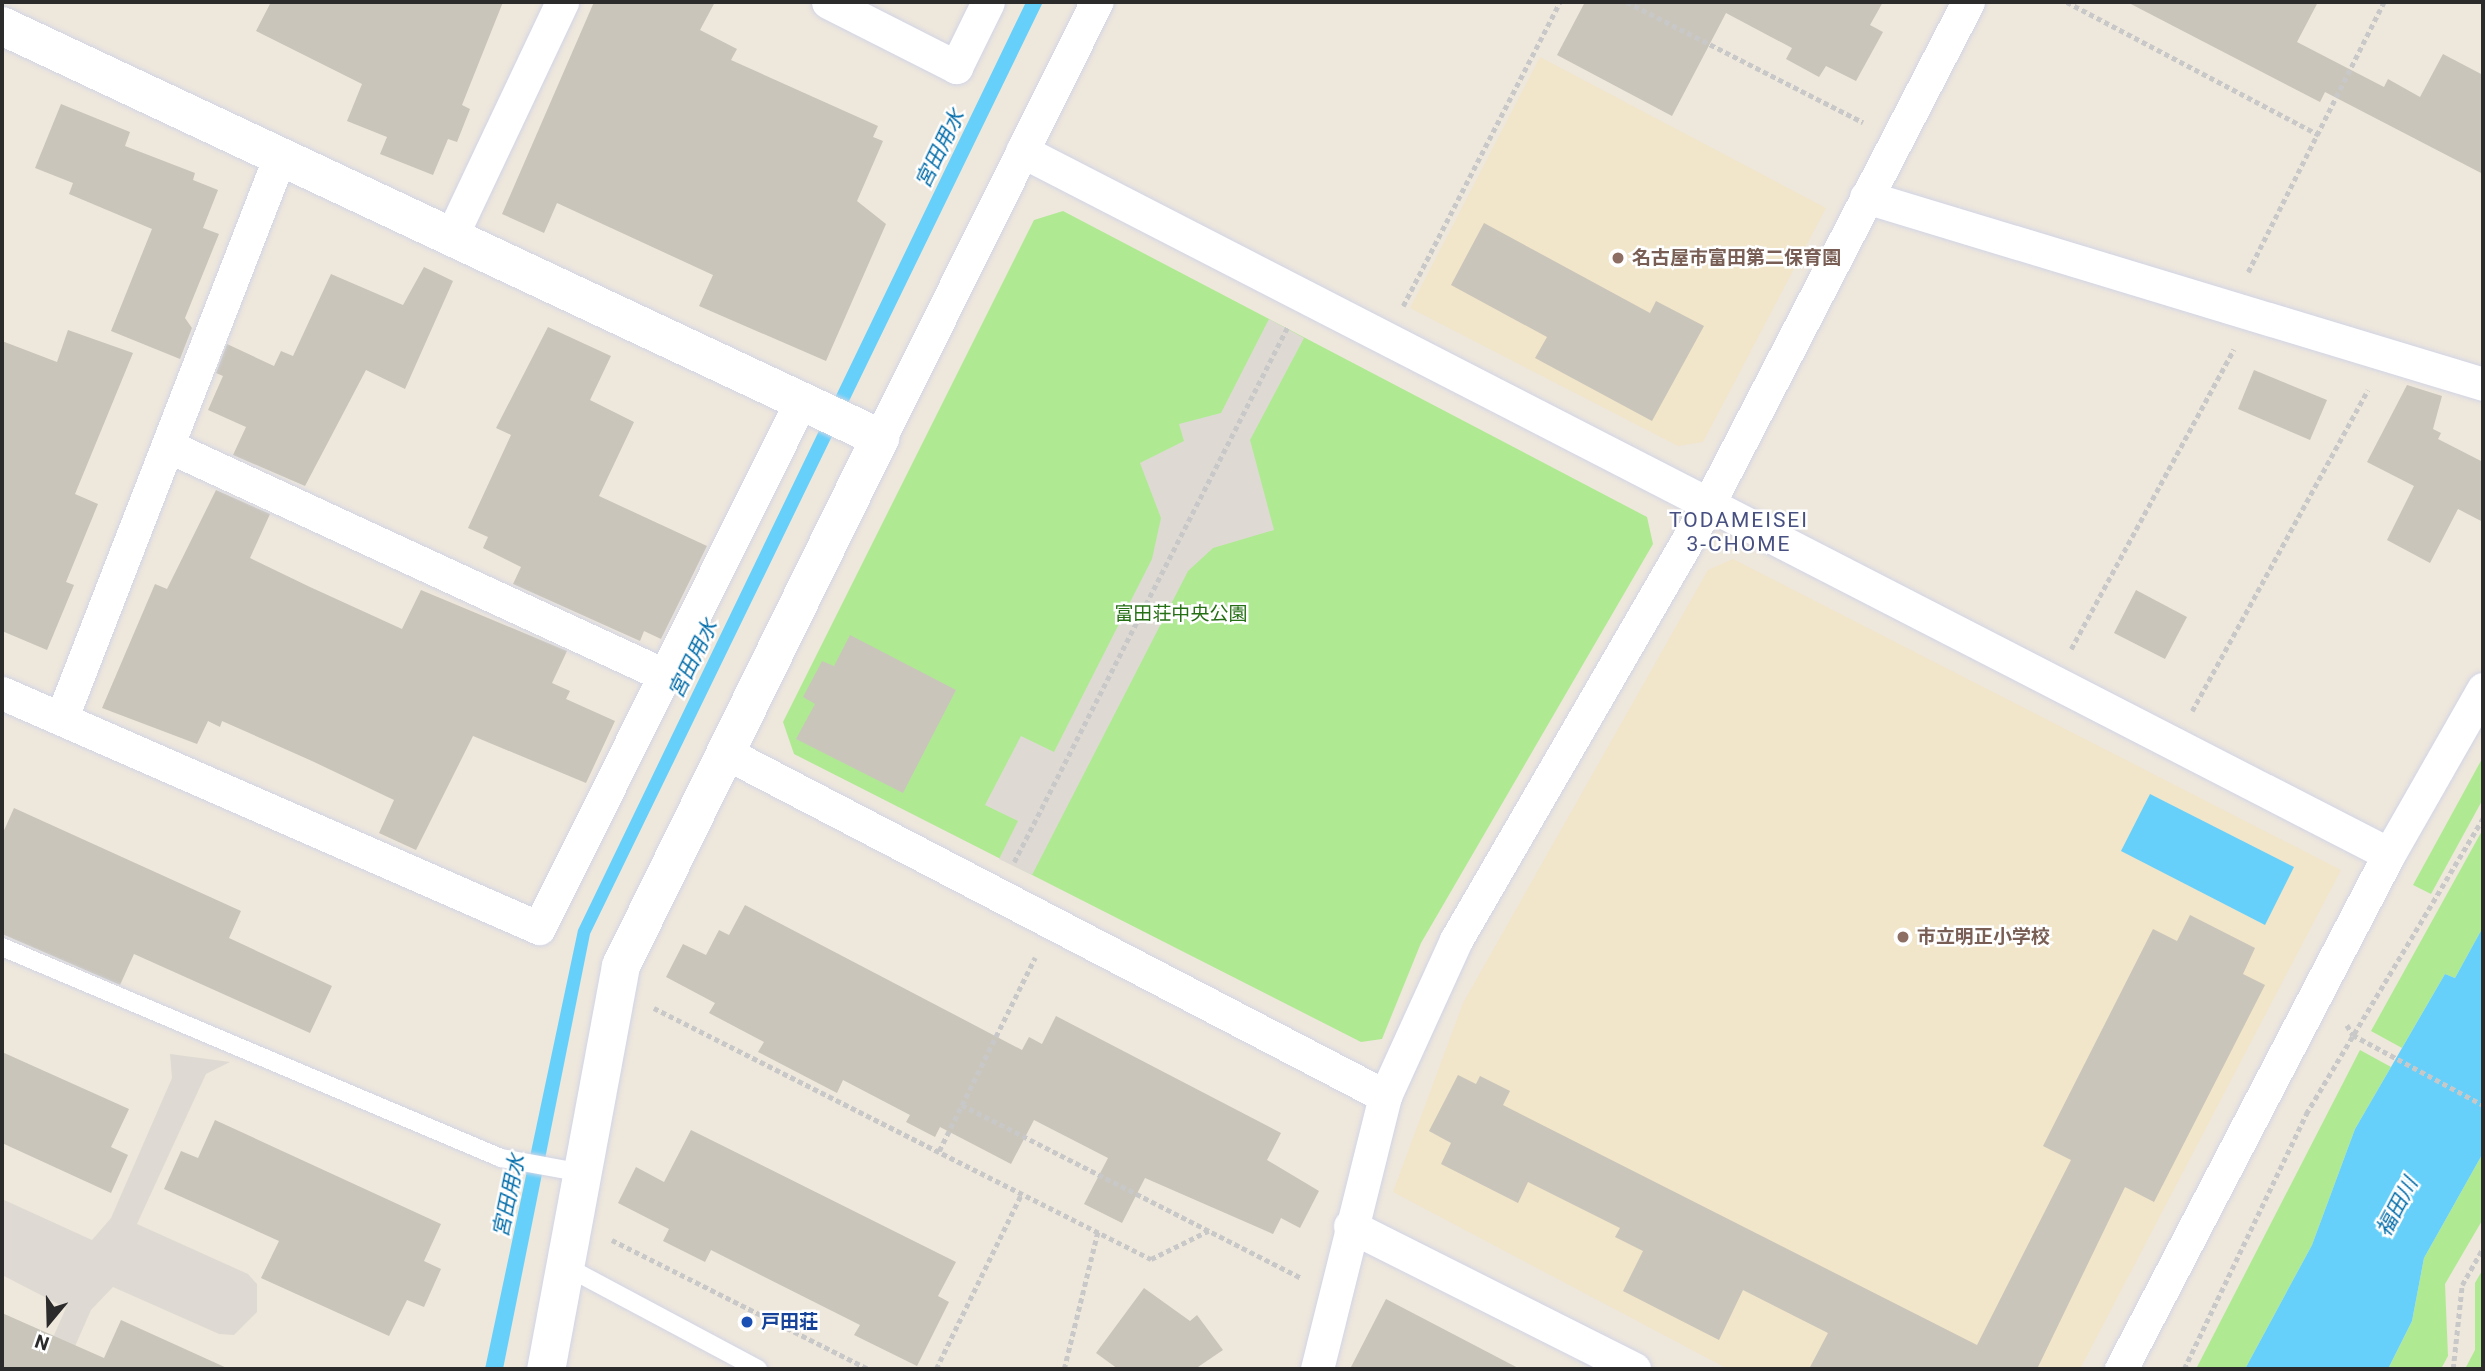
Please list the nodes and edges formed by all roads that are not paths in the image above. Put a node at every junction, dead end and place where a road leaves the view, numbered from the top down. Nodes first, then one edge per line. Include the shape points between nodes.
1 (562, 2) edge
2 (828, 2) edge
3 (988, 2) edge
4 (1096, 2) edge
5 (1968, 2) edge
6 (2, 26) edge
7 (1022, 151) junction
8 (280, 156) junction
9 (1866, 197) junction
10 (451, 237) junction
11 (2483, 384) edge
12 (822, 411) junction
13 (880, 438) junction
14 (167, 446) junction
15 (1708, 505) junction
16 (664, 675) junction
17 (2483, 689) edge
18 (2, 693) edge
19 (62, 717) junction
20 (726, 753) junction
21 (2389, 854) junction
22 (2, 947) edge
23 (1385, 1096) junction
24 (566, 1170) junction
25 (1350, 1226) junction
26 (565, 1266) junction
27 (546, 1369) edge
28 (758, 1369) edge
29 (1317, 1369) edge
30 (1634, 1369) edge
31 (2121, 1369) edge

1 - 10 street
2 - 3 street via 956,68
4 - 7 street
5 - 9 street
6 - 8 street
7 - 13 street
7 - 15 street
8 - 10 street
8 - 14 street
9 - 11 street
9 - 15 street
10 - 12 street
12 - 13 street
12 - 16 street
13 - 20 street
14 - 16 street
14 - 19 street
15 - 21 street
15 - 23 street via 1456,940
16 - 19 street via 539,929
17 - 21 street
18 - 19 street
20 - 23 street
20 - 24 street via 621,966
21 - 31 street
22 - 24 lane via 520,1161
23 - 25 street
24 - 26 street
25 - 29 street
25 - 30 street
26 - 27 street
26 - 28 lane

